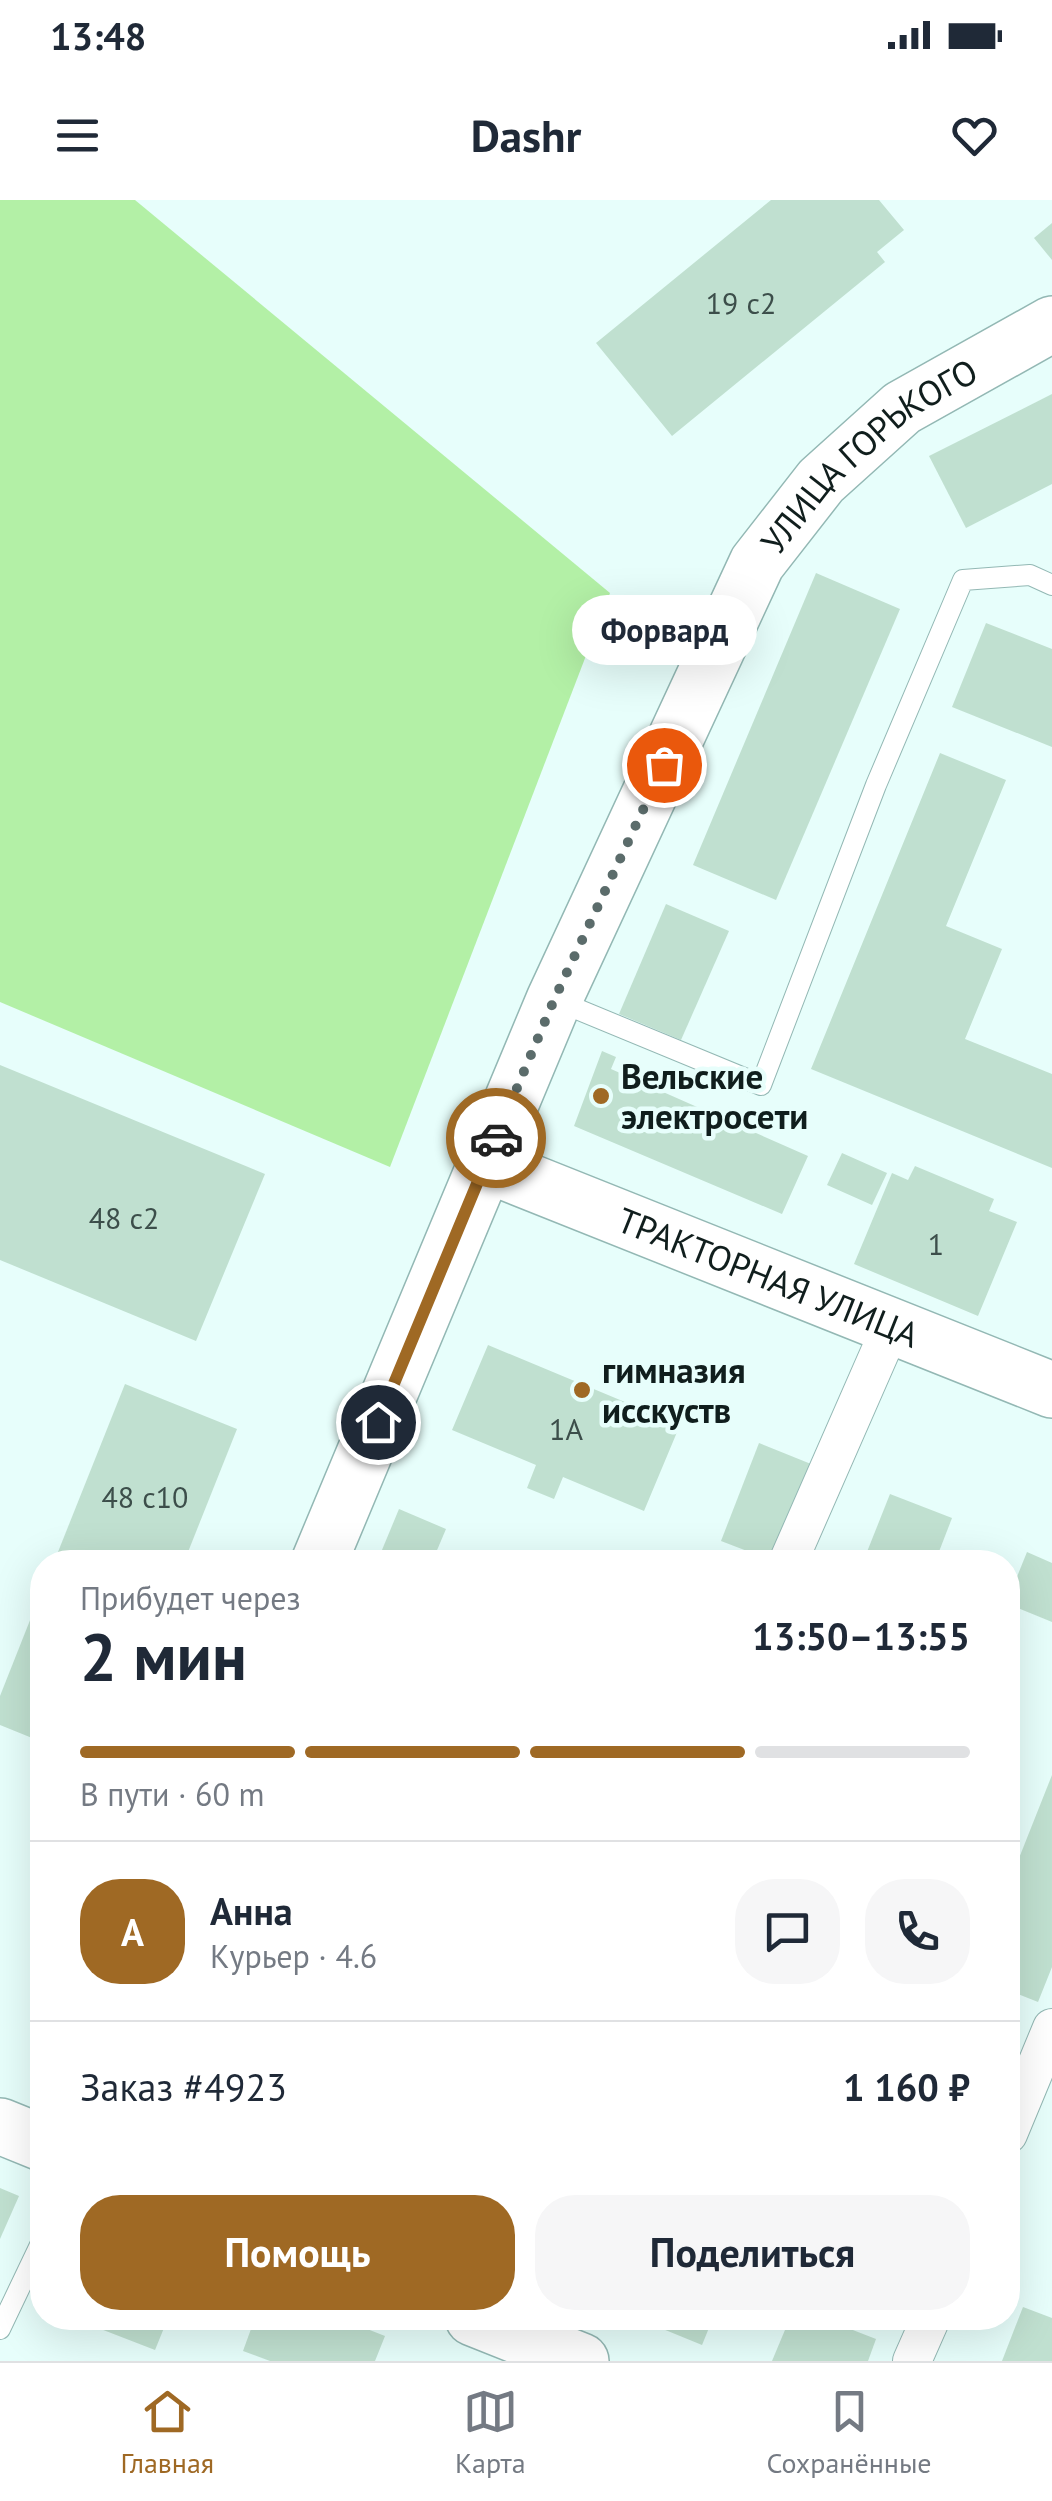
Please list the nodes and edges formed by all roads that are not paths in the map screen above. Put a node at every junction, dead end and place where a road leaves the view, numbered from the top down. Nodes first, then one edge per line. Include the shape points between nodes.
1 (1052, 324) edge
2 (1052, 584) edge
3 (554, 1000) junction
4 (485, 1164) junction
5 (891, 1327) junction
6 (1052, 1390) edge
7 (323, 1550) edge
8 (793, 1550) edge
9 (1052, 2028) edge
10 (1020, 2105) edge
11 (0, 2126) edge
12 (30, 2139) edge
13 (30, 2266) edge
14 (0, 2329) edge
15 (503, 2330) edge
16 (925, 2330) edge
17 (582, 2361) edge
18 (912, 2361) edge

1 - 3 street, УЛИЦА ГОРЬКОГО via 902,408 820,481 758,564
2 - 3 lane via 1030,575 963,580 761,1085
3 - 4 street, УЛИЦА ГОРЬКОГО
4 - 5 street, ТРАКТОРНАЯ УЛИЦА
4 - 7 street, УЛИЦА ГОРЬКОГО
5 - 6 street, ТРАКТОРНАЯ УЛИЦА
5 - 8 street
9 - 10 street
11 - 12 street
13 - 14 lane
15 - 17 street
16 - 18 street

